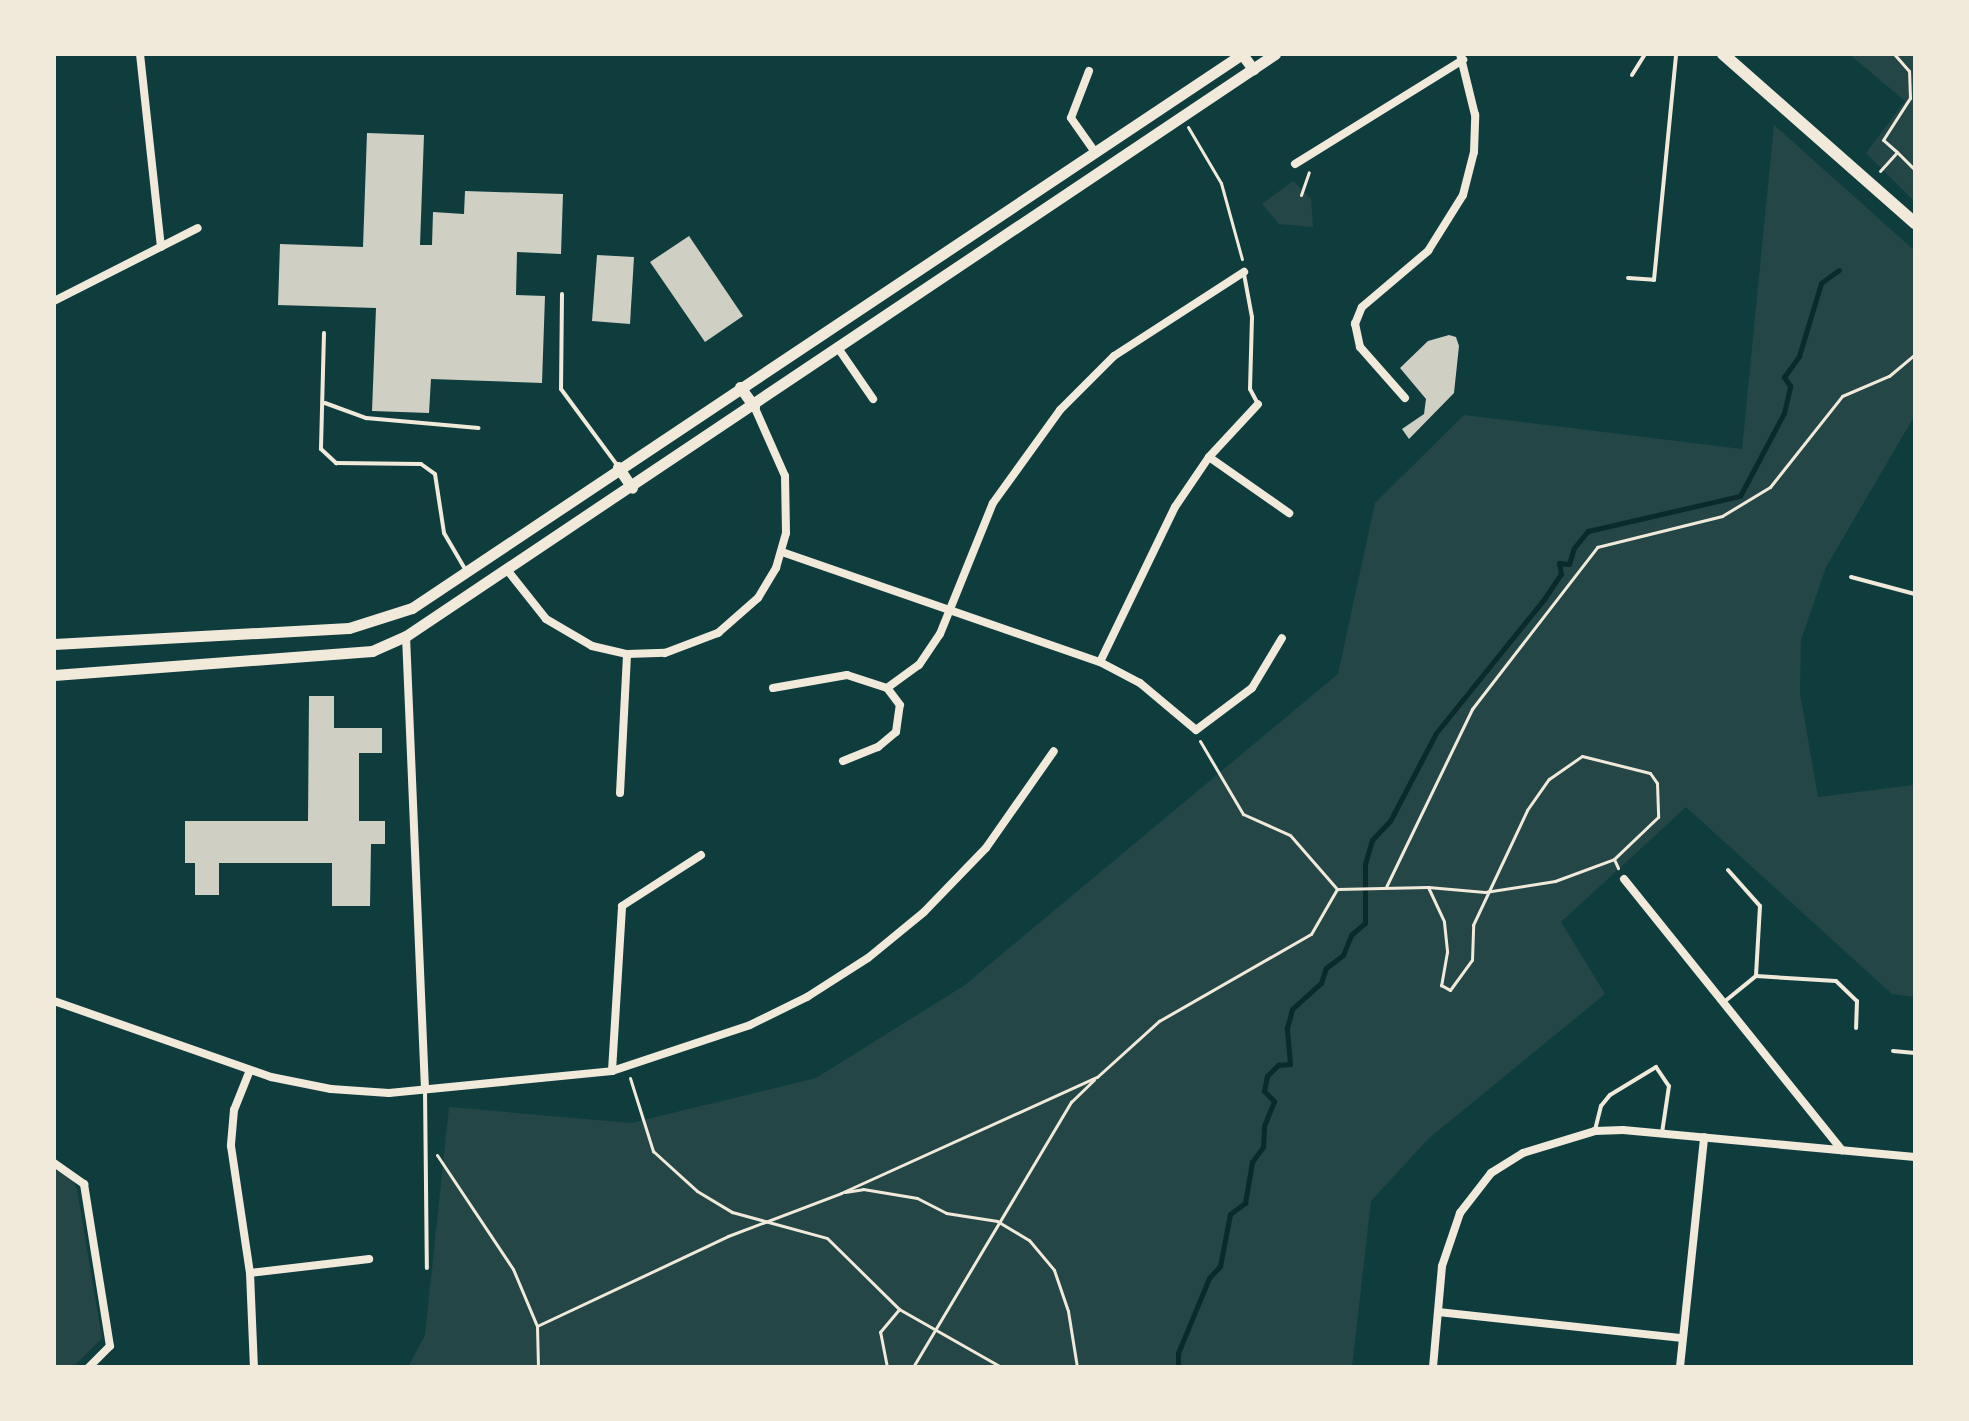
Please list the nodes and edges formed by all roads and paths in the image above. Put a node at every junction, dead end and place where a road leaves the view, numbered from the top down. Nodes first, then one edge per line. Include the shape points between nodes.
1 (140, 54) edge
2 (1242, 54) edge
3 (1275, 54) edge
4 (1645, 54) edge
5 (1676, 54) edge
6 (1723, 54) edge
7 (1894, 54) edge
8 (1462, 57) edge
9 (1253, 69) junction
10 (1089, 71) dead end
11 (1632, 75) dead end
12 (1182, 117) junction
13 (1095, 152) junction
14 (1897, 152) junction
15 (1299, 161) joint
16 (1915, 170) edge
17 (1066, 172) junction
18 (1871, 181) junction
19 (1076, 188) junction
20 (1301, 195) dead end
21 (1915, 223) edge
22 (198, 228) dead end
23 (161, 247) junction
24 (1244, 272) junction
25 (1628, 278) dead end
26 (562, 294) dead end
27 (54, 301) edge
28 (324, 333) dead end
29 (838, 348) junction
30 (1915, 354) edge
31 (740, 387) junction
32 (1405, 398) dead end
33 (873, 399) dead end
34 (325, 403) junction
35 (1258, 404) joint
36 (754, 406) junction
37 (479, 428) dead end
38 (1209, 457) junction
39 (618, 467) junction
40 (632, 488) junction
41 (1289, 513) dead end
42 (782, 552) junction
43 (495, 553) junction
44 (466, 571) junction
45 (508, 571) junction
46 (1851, 577) dead end
47 (1915, 594) edge
48 (948, 609) junction
49 (395, 615) junction
50 (406, 636) junction
51 (1282, 638) dead end
52 (54, 644) edge
53 (627, 654) junction
54 (1100, 662) junction
55 (54, 675) edge
56 (773, 688) dead end
57 (887, 688) junction
58 (1196, 730) junction
59 (1054, 751) dead end
60 (843, 761) dead end
61 (620, 793) dead end
62 (701, 855) dead end
63 (1614, 859) junction
64 (1728, 870) dead end
65 (1624, 879) joint
66 (1386, 887) junction
67 (1428, 887) junction
68 (1337, 889) junction
69 (1485, 892) junction
70 (1756, 976) junction
71 (54, 1001) edge
72 (1724, 1002) junction
73 (1856, 1028) dead end
74 (1893, 1051) dead end
75 (1915, 1053) edge
76 (627, 1067) junction
77 (250, 1070) junction
78 (612, 1071) junction
79 (1097, 1077) junction
80 (425, 1090) junction
81 (1595, 1131) junction
82 (1662, 1133) junction
83 (423, 1137) junction
84 (1704, 1137) junction
85 (1842, 1150) junction
86 (1915, 1157) edge
87 (54, 1163) edge
88 (841, 1193) junction
89 (764, 1221) junction
90 (997, 1221) junction
91 (369, 1259) dead end
92 (427, 1268) dead end
93 (250, 1273) junction
94 (899, 1309) junction
95 (1438, 1312) junction
96 (537, 1326) junction
97 (938, 1331) junction
98 (1683, 1338) junction
99 (89, 1367) edge
100 (254, 1367) edge
101 (538, 1367) edge
102 (887, 1367) edge
103 (913, 1367) edge
104 (1001, 1367) edge
105 (1077, 1367) edge
106 (1433, 1367) edge
107 (1680, 1367) edge

1 - 23 street
2 - 9 street
2 - 13 street
3 - 9 street
4 - 11 lane
5 - 25 lane via 1654,280
6 - 18 main road
7 - 14 path via 1909,71 1910,86 1906,110 1883,140
8 - 15 street
8 - 32 street via 1476,134 1463,195 1428,251 1362,307 1355,324 1360,347
9 - 12 street
10 - 13 street via 1071,118
12 - 19 street
12 - 24 path via 1221,183
13 - 17 street
14 - 16 path
14 - 18 path
15 - 20 path via 1309,171
17 - 19 street
17 - 31 street
18 - 21 main road
19 - 29 street
22 - 23 street
23 - 27 street
24 - 35 lane via 1252,317 1250,389
24 - 48 street via 1114,356 1060,410 993,503
26 - 39 lane via 561,389
28 - 34 lane
29 - 33 street
29 - 36 street
30 - 66 path via 1889,376 1842,396 1770,487 1722,516 1597,547 1472,709
31 - 36 street
31 - 39 street
34 - 37 lane via 366,418
34 - 44 lane via 321,449 336,463 421,464 435,474 444,533
35 - 38 street
36 - 40 street
36 - 42 street via 785,476 788,514
38 - 41 street
38 - 54 street via 1175,507
39 - 40 street
39 - 43 street
40 - 45 street
42 - 48 street
42 - 53 street via 758,598 718,633 665,653
43 - 44 street
43 - 45 street
44 - 49 street
45 - 50 street
45 - 53 street via 533,606 560,630 592,646
46 - 47 lane
48 - 54 street
48 - 57 street via 940,634 919,665
49 - 50 street
49 - 52 street via 349,628
50 - 55 street via 372,651
50 - 80 street
51 - 58 street via 1252,688
53 - 61 street
54 - 58 street via 1140,683
56 - 57 street via 847,675
57 - 60 street via 900,705 896,732 878,747
58 - 68 path via 1243,814 1290,835
59 - 76 street via 986,848 924,912 868,958 750,1025
62 - 78 street via 622,906
63 - 65 path
63 - 69 path via 1555,881
63 - 69 path via 1658,817 1657,783 1650,773 1582,756 1561,768 1538,793
64 - 70 lane via 1760,906
65 - 72 street
66 - 67 path
66 - 68 path
67 - 69 path
67 - 69 path via 1444,922 1447,952 1441,985 1450,990 1472,960 1473,925
68 - 79 path via 1311,934 1159,1021
70 - 72 lane
70 - 73 lane via 1836,981 1857,1001
71 - 77 street
72 - 85 street
74 - 75 lane
76 - 78 street
76 - 89 path via 653,1151 697,1191 732,1212
77 - 80 street via 331,1089
77 - 93 street via 234,1110 231,1146
78 - 80 street
79 - 88 path
79 - 90 path via 1071,1102
80 - 83 lane
81 - 82 street
81 - 82 lane via 1596,1117 1610,1095 1656,1067 1669,1086
81 - 95 street via 1523,1153 1491,1173 1460,1213 1442,1266
82 - 84 street
83 - 92 lane
83 - 96 path via 513,1269
84 - 85 street
84 - 98 street
85 - 86 street
87 - 99 street via 84,1184 110,1346
88 - 89 path
88 - 90 path via 863,1189 917,1198 946,1213
89 - 94 path via 827,1238
89 - 96 path
90 - 97 path
90 - 105 path via 1029,1240 1054,1270 1068,1311
91 - 93 street
93 - 100 street
94 - 97 path
94 - 102 path via 880,1332
95 - 98 street
95 - 106 street
96 - 101 path
97 - 103 path
97 - 104 path
98 - 107 street

